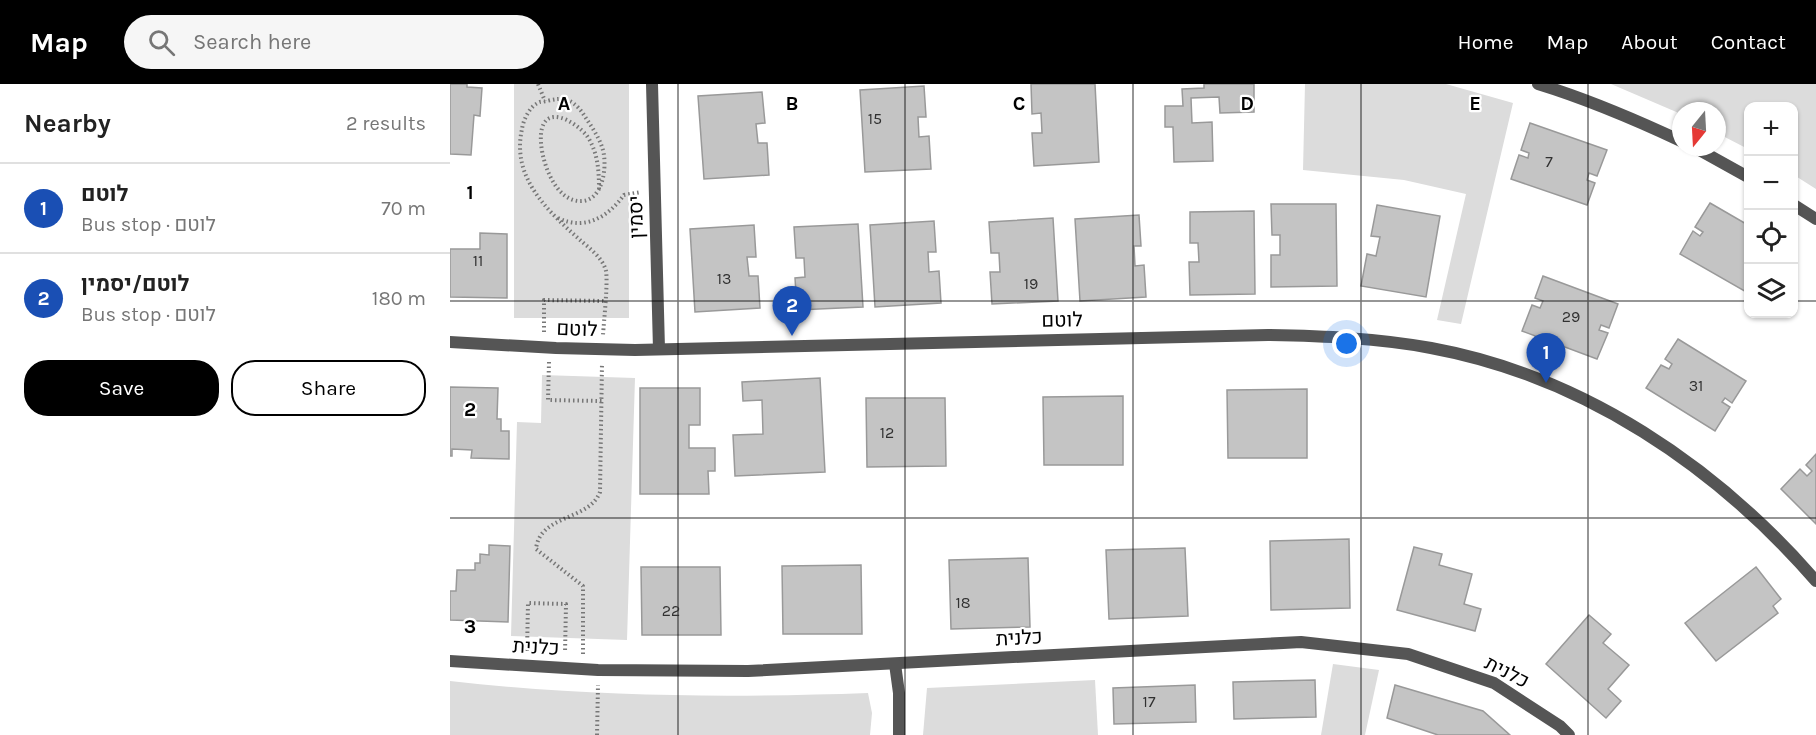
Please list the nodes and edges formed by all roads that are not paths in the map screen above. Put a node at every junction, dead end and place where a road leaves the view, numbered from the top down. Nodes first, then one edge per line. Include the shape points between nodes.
1 (652, 84) edge
2 (1538, 84) edge
3 (1672, 137) edge
4 (1710, 156) edge
5 (1744, 174) edge
6 (1798, 208) edge
7 (1816, 219) edge
8 (450, 342) edge
9 (659, 349) junction
10 (1816, 581) edge
11 (450, 661) edge
12 (896, 664) junction
13 (899, 735) edge
14 (1569, 735) edge

1 - 9 street, יסמין
2 - 3 street
4 - 5 street
6 - 7 street
8 - 9 street, לוטם
9 - 10 street, לוטם via 1268,335 1353,337 1432,348 1505,367 1573,394 1635,426 1691,463 1742,504
11 - 12 street, כלנית via 598,670 748,671
12 - 13 street
12 - 14 street, כלנית via 1311,643 1408,654 1494,683

